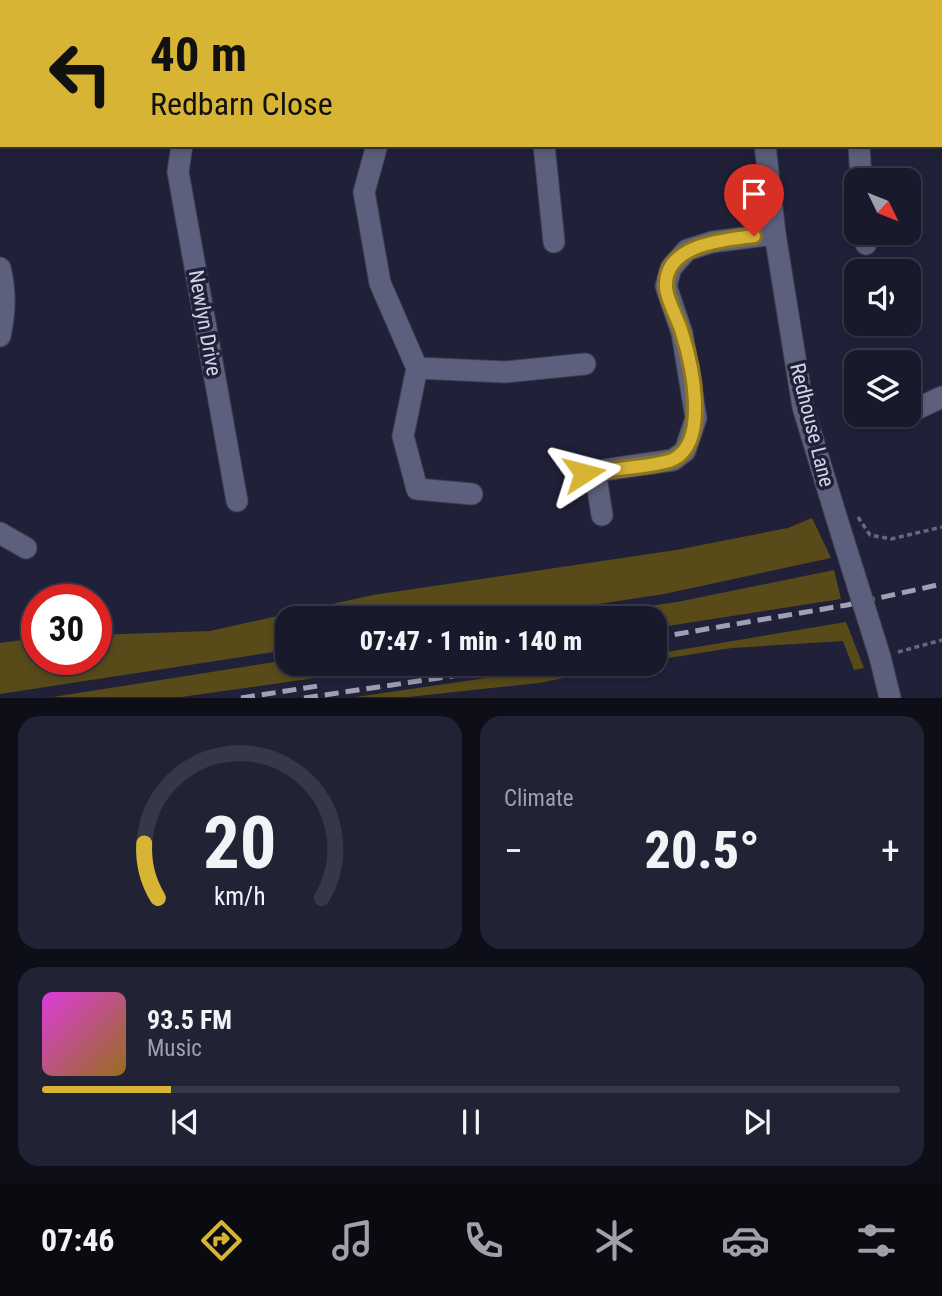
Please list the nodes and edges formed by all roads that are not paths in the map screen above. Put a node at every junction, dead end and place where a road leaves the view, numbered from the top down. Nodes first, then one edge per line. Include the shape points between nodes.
1 (182, 147) edge
2 (376, 147) edge
3 (544, 147) edge
4 (765, 147) edge
5 (859, 147) edge
6 (860, 168) edge
7 (775, 234) junction
8 (554, 242) dead end
9 (0, 268) edge
10 (0, 337) edge
11 (585, 364) dead end
12 (417, 368) junction
13 (472, 494) dead end
14 (237, 501) dead end
15 (602, 515) dead end
16 (0, 533) edge
17 (26, 548) dead end
18 (890, 698) edge

1 - 14 street, Newlyn Drive via 178,172
2 - 12 street via 364,192 380,283
3 - 8 street
4 - 7 street, Redhouse Lane
5 - 6 street
7 - 15 street via 687,250 671,268 666,286 689,367 696,418 692,437 685,451 673,460 590,472
7 - 18 street, Redhouse Lane, bridge via 803,407 846,515
9 - 10 street via 5,285
11 - 12 street via 505,372
12 - 13 street via 403,436 417,489
16 - 17 street

